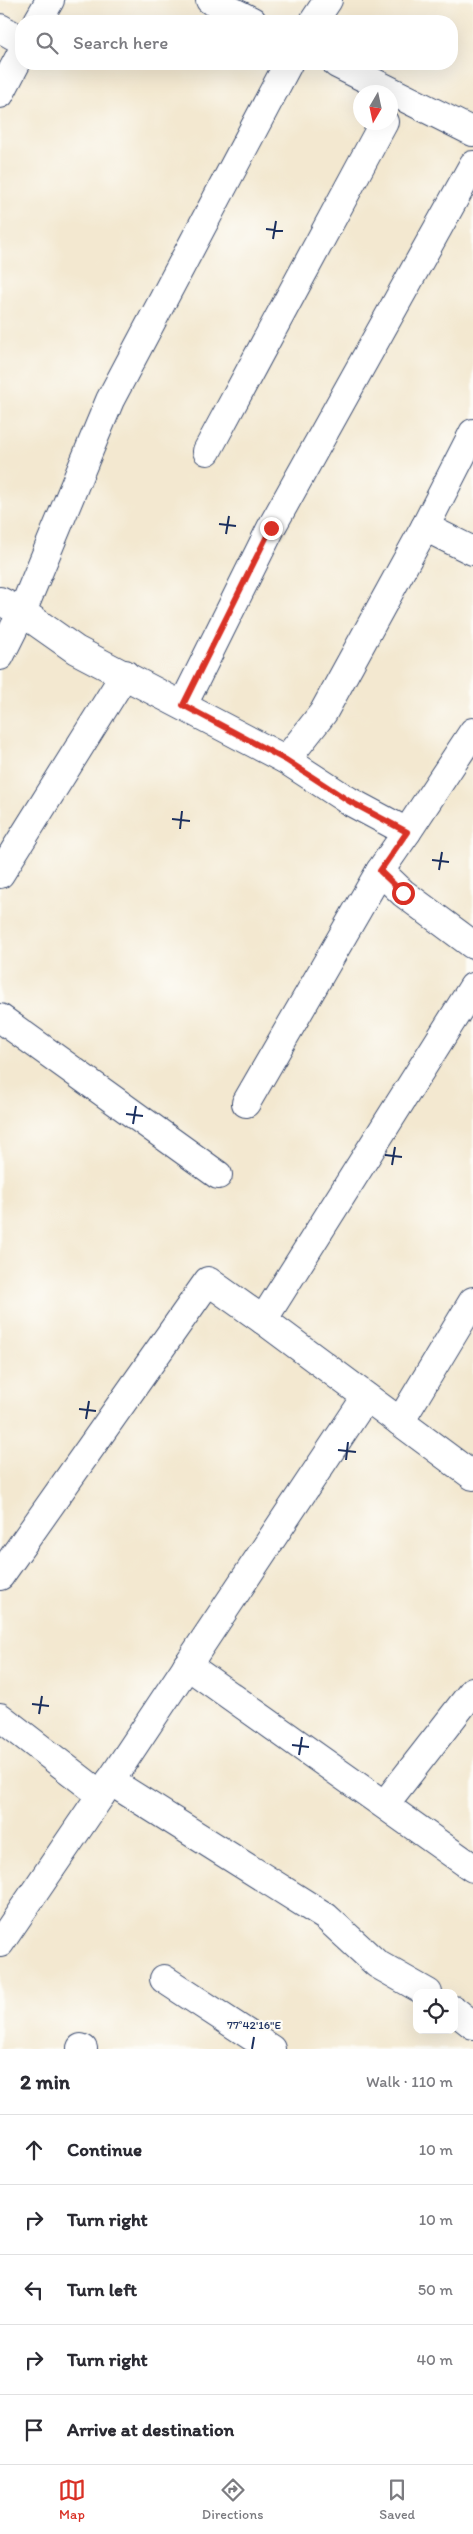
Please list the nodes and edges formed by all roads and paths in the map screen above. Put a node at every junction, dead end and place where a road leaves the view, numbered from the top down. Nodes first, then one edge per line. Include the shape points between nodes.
1 (50, 0) edge
2 (210, 0) edge
3 (328, 0) edge
4 (41, 15) edge
5 (240, 15) edge
6 (318, 15) edge
7 (0, 28) edge
8 (15, 37) edge
9 (15, 65) edge
10 (285, 70) edge
11 (346, 70) edge
12 (368, 85) edge
13 (0, 94) edge
14 (398, 104) edge
15 (380, 130) edge
16 (473, 132) edge
17 (473, 165) edge
18 (473, 433) edge
19 (207, 451) dead end
20 (424, 527) junction
21 (473, 550) edge
22 (11, 607) edge
23 (0, 656) edge
24 (125, 674) junction
25 (183, 705) junction
26 (473, 732) edge
27 (286, 760) junction
28 (407, 832) junction
29 (380, 871) junction
30 (0, 874) edge
31 (473, 946) edge
32 (473, 987) edge
33 (0, 1018) edge
34 (246, 1103) dead end
35 (218, 1174) dead end
36 (473, 1301) edge
37 (263, 1320) junction
38 (366, 1397) junction
39 (400, 1422) junction
40 (473, 1476) edge
41 (0, 1576) edge
42 (187, 1666) junction
43 (473, 1691) edge
44 (0, 1717) edge
45 (105, 1788) junction
46 (385, 1804) junction
47 (473, 1868) edge
48 (0, 1943) edge
49 (164, 1979) dead end
50 (421, 1989) edge
51 (458, 2013) edge
52 (473, 2025) edge
53 (271, 2049) edge

1 - 4 street
2 - 5 street
3 - 6 street
7 - 8 street
9 - 13 street
10 - 22 street via 110,400
11 - 12 street
14 - 16 street
15 - 19 street
17 - 25 street via 271,528
18 - 20 street
20 - 21 street
20 - 27 street via 323,713
22 - 23 street
22 - 24 street via 76,650
24 - 25 street
24 - 30 street
25 - 27 street
26 - 28 street
27 - 28 street via 349,801
28 - 29 street
29 - 31 street via 403,893
29 - 34 street
32 - 37 street
33 - 35 street
36 - 39 street
37 - 38 street
37 - 41 street via 208,1281
38 - 39 street
38 - 42 street
39 - 40 street
42 - 45 street
42 - 46 street
43 - 46 street
44 - 45 street
45 - 48 street
45 - 50 street via 326,1917 377,1964
46 - 47 street
49 - 53 street
51 - 52 street

